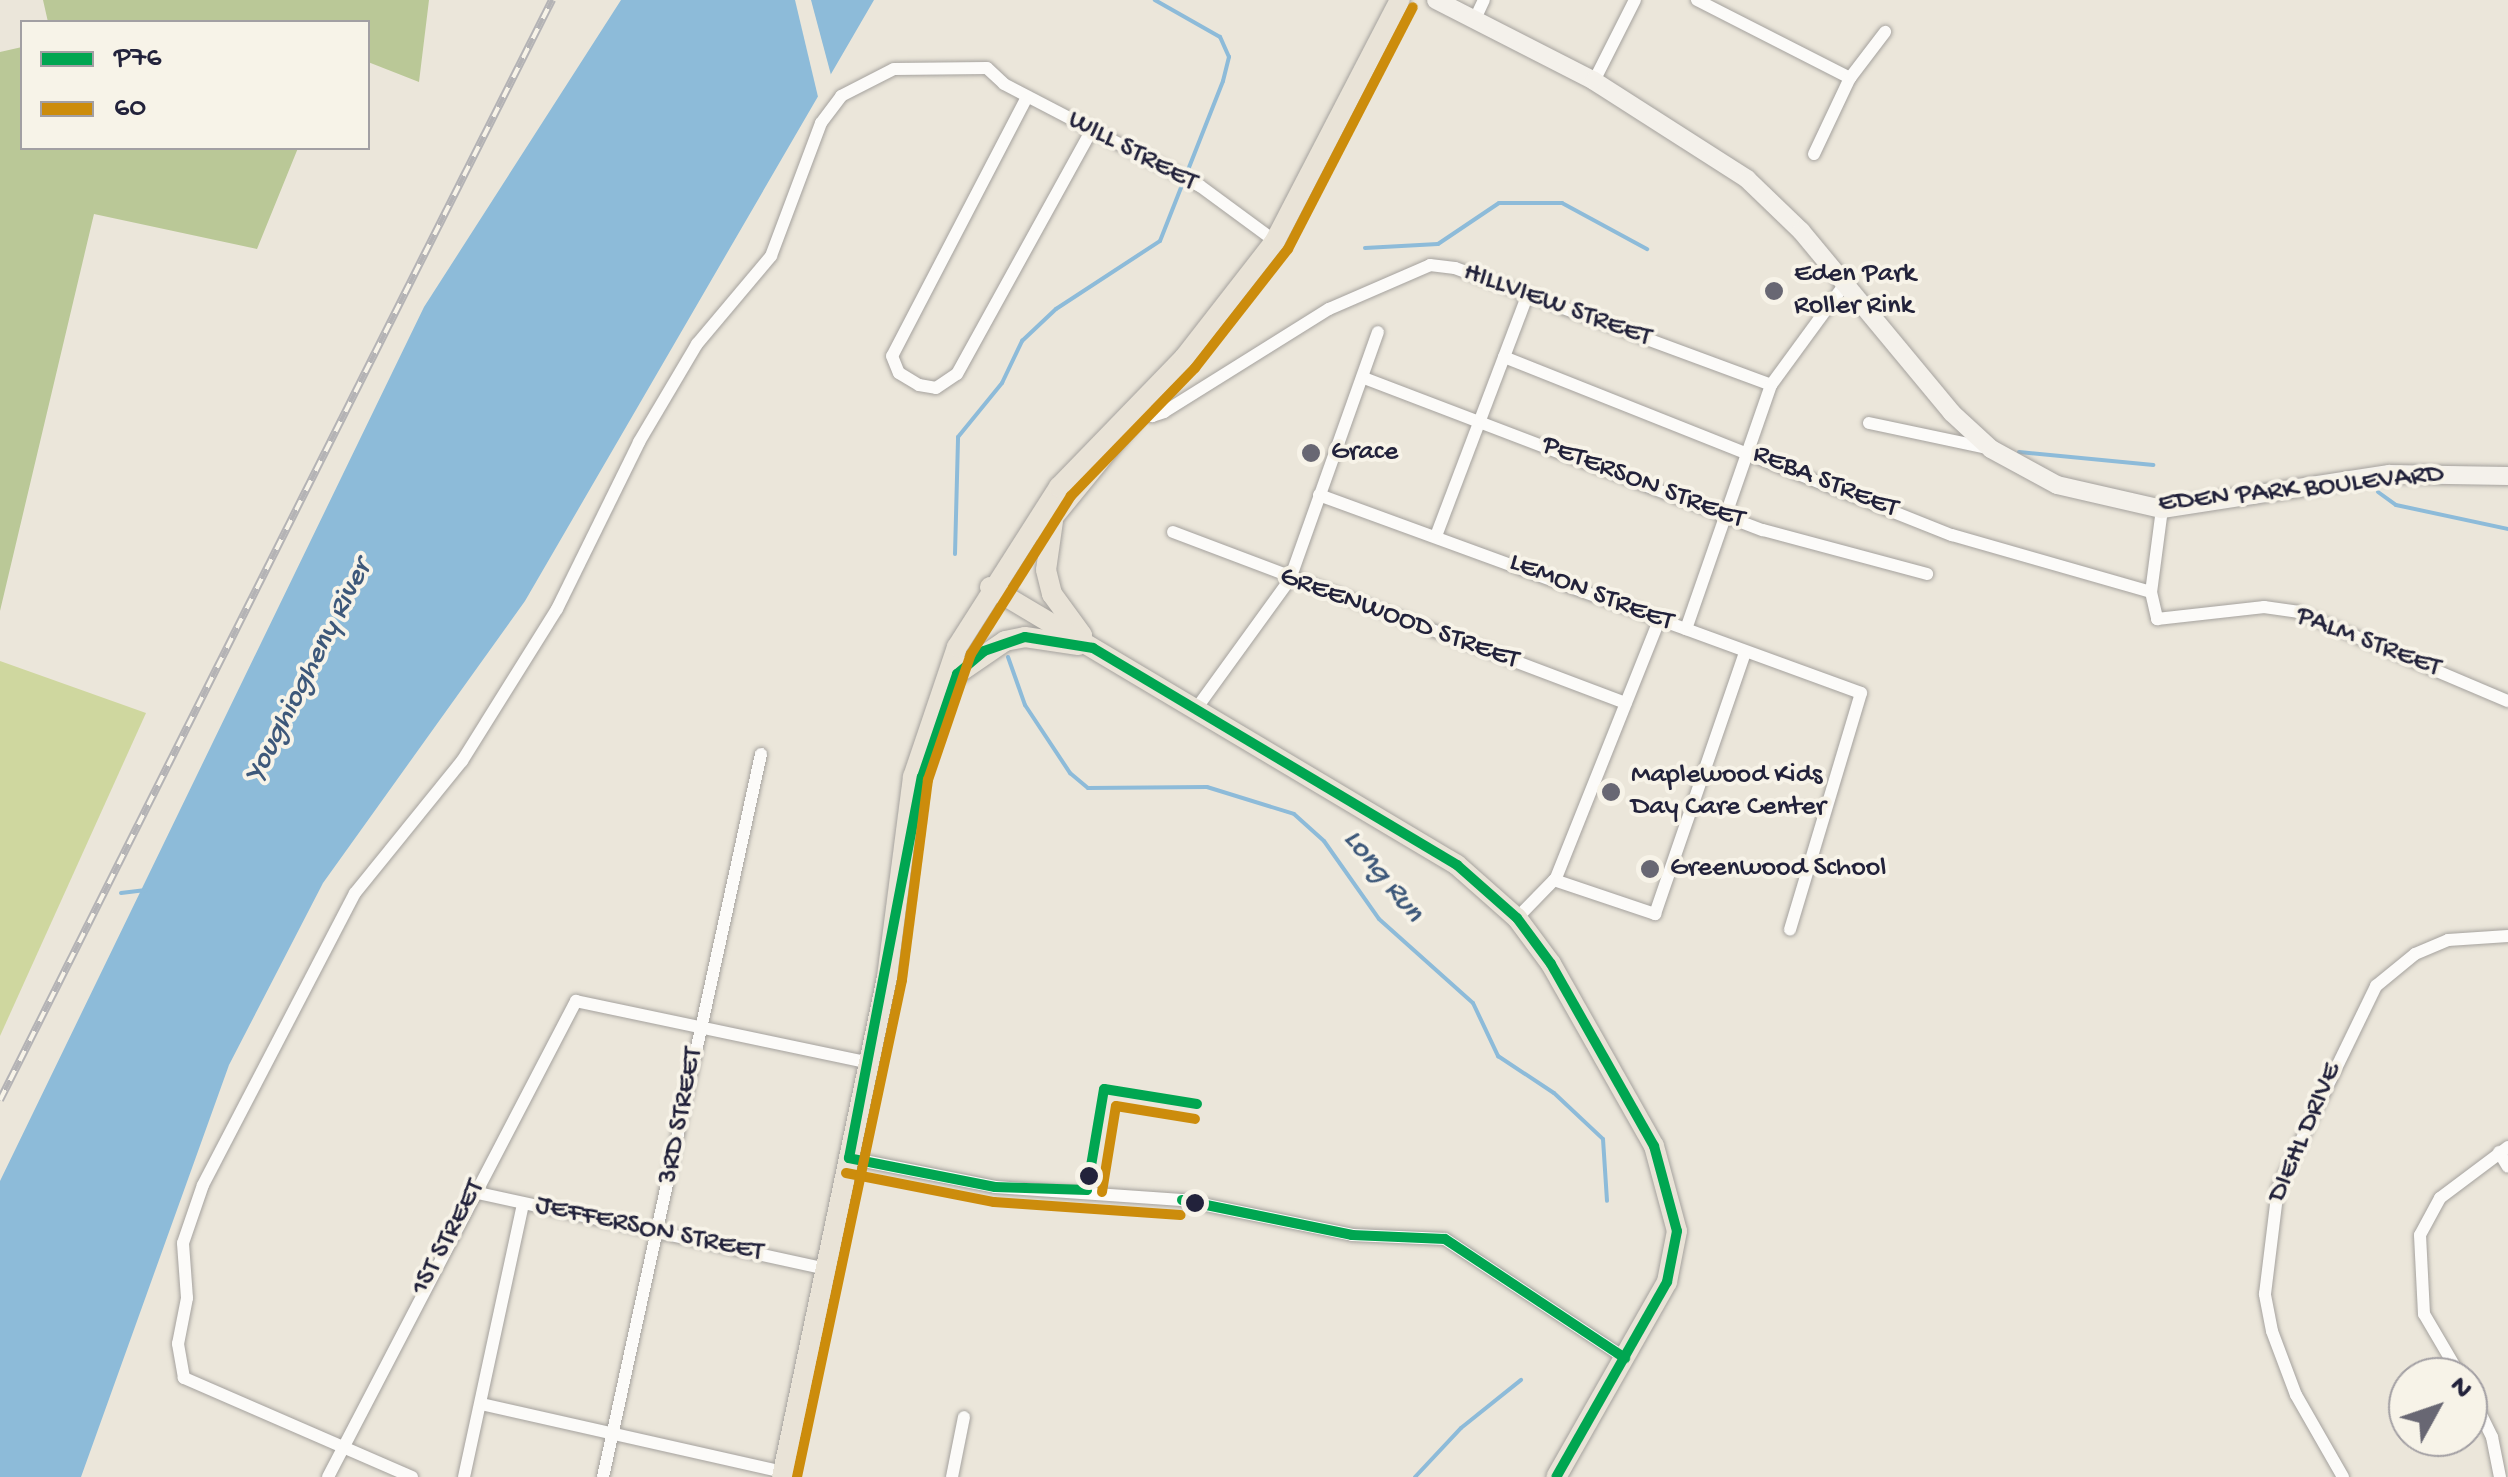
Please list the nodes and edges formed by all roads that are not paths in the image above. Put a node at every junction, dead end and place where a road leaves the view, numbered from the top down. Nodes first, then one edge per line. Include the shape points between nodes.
1 (1400, 0) edge
2 (1436, 0) edge
3 (1484, 0) edge
4 (1635, 0) edge
5 (1697, 0) edge
6 (1475, 20) junction
7 (1884, 32) dead end
8 (1850, 78) junction
9 (1594, 81) junction
10 (1027, 96) junction
11 (1090, 130) junction
12 (1814, 154) dead end
13 (1275, 241) junction
14 (1845, 284) junction
15 (1527, 296) junction
16 (1378, 332) dead end
17 (1504, 357) junction
18 (1364, 378) junction
19 (1771, 384) junction
20 (1140, 405) junction
21 (1480, 420) junction
22 (1869, 424) dead end
23 (1990, 448) junction
24 (1750, 451) junction
25 (2508, 476) edge
26 (1320, 495) junction
27 (2162, 509) junction
28 (1056, 514) junction
29 (1725, 514) junction
30 (1173, 532) dead end
31 (1436, 536) junction
32 (1927, 574) dead end
33 (1290, 579) junction
34 (995, 590) junction
35 (2151, 592) junction
36 (1660, 618) junction
37 (1686, 629) junction
38 (1093, 648) junction
39 (1746, 654) junction
40 (958, 674) junction
41 (2508, 701) edge
42 (1626, 703) junction
43 (1196, 709) junction
44 (762, 754) dead end
45 (910, 822) junction
46 (1554, 880) junction
47 (1516, 918) junction
48 (1790, 930) dead end
49 (2508, 936) edge
50 (699, 1027) junction
51 (869, 1063) junction
52 (2504, 1150) edge
53 (849, 1158) junction
54 (2508, 1167) edge
55 (473, 1192) junction
56 (523, 1203) junction
57 (659, 1232) junction
58 (825, 1268) junction
59 (2450, 1357) edge
60 (1625, 1358) junction
61 (481, 1404) junction
62 (964, 1417) dead end
63 (2488, 1428) edge
64 (612, 1434) junction
65 (345, 1448) junction
66 (783, 1474) edge
67 (328, 1477) edge
68 (412, 1477) edge
69 (464, 1477) edge
70 (603, 1477) edge
71 (952, 1477) edge
72 (1556, 1477) edge
73 (2343, 1477) edge
74 (2500, 1477) edge

1 - 13 main road
2 - 6 main road, EDEN PARK BOULEVARD
3 - 6 street
4 - 9 street
5 - 8 street
6 - 9 main road, EDEN PARK BOULEVARD
7 - 8 street
8 - 12 street
9 - 14 main road, EDEN PARK BOULEVARD via 1747,180
10 - 11 street, WILL STREET
10 - 11 street via 892,356 899,373 919,385 936,388 957,374
10 - 65 street, WILL STREET via 987,68 894,69 841,96 821,123 785,233 698,344 639,442 557,609 462,762 355,892 203,1185 181,1266 187,1298 178,1344 184,1378
11 - 13 street, WILL STREET via 1200,186
13 - 20 main road
14 - 19 street
14 - 23 main road, EDEN PARK BOULEVARD via 1952,413
15 - 17 street
15 - 19 street, HILLVIEW STREET
15 - 20 street, HILLVIEW STREET via 1442,264 1411,269 1329,308 1164,412 1152,416
16 - 18 street
17 - 21 street
17 - 24 street, REBA STREET
18 - 21 street, PETERSON STREET
18 - 26 street
19 - 24 street
20 - 28 main road via 1129,429
20 - 34 main road via 1059,487
21 - 29 street, PETERSON STREET
21 - 31 street
22 - 23 street
23 - 27 main road, EDEN PARK BOULEVARD via 2056,485
24 - 29 street
24 - 35 street, REBA STREET via 1952,535
25 - 27 main road, EDEN PARK BOULEVARD via 2390,474
26 - 31 street, LEMON STREET
26 - 33 street
27 - 35 street
28 - 34 main road
28 - 38 main road via 1047,542 1052,594
29 - 32 street, PETERSON STREET
29 - 37 street
30 - 33 street, GREENWOOD STREET
31 - 36 street, LEMON STREET
33 - 42 street, GREENWOOD STREET
33 - 43 street
34 - 38 main road
34 - 40 main road
34 - 45 main road via 957,646 928,720
35 - 41 street, PALM STREET via 2151,612 2161,620 2264,607 2321,619
36 - 37 street, LEMON STREET
36 - 42 street
37 - 39 street, LEMON STREET
38 - 40 main road via 1025,637 984,651
38 - 43 main road
39 - 46 street via 1655,914
39 - 48 street, LEMON STREET via 1861,693
40 - 45 main road
42 - 46 street
43 - 47 main road via 1457,865
44 - 50 street, 3RD STREET
45 - 51 main road
46 - 47 street
47 - 60 main road via 1585,1020 1654,1146 1672,1198 1675,1258
49 - 73 street, DIEHL DRIVE via 2448,940 2415,954 2376,986 2278,1188 2265,1294 2272,1331 2296,1395
50 - 51 street
50 - 55 street, 1ST STREET via 576,1001
50 - 57 street, 3RD STREET
51 - 53 main road
52 - 54 street
52 - 59 street via 2440,1198 2420,1235 2424,1314
53 - 58 main road
53 - 60 street via 995,1187 1182,1200 1352,1236 1445,1240
55 - 56 street, JEFFERSON STREET
55 - 65 street, 1ST STREET
56 - 57 street, JEFFERSON STREET
56 - 61 street
57 - 58 street, JEFFERSON STREET
57 - 64 street, 3RD STREET
58 - 66 main road
60 - 72 main road
61 - 64 street
61 - 69 street
62 - 71 street
63 - 74 street
64 - 66 street
64 - 70 street, 3RD STREET
65 - 67 street, 1ST STREET
65 - 68 street

